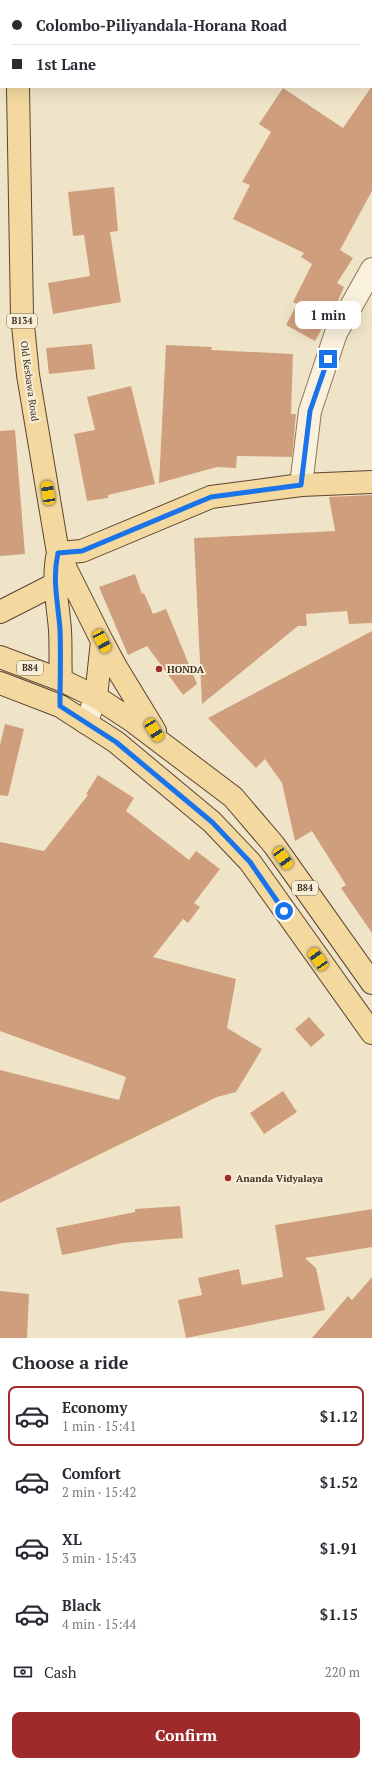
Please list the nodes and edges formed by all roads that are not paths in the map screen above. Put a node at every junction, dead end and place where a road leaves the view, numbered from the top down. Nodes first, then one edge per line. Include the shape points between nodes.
1 (18, 88) edge
2 (372, 269) edge
3 (372, 482) edge
4 (301, 485) junction
5 (58, 553) junction
6 (55, 584) junction
7 (0, 612) edge
8 (102, 641) junction
9 (0, 657) edge
10 (61, 680) junction
11 (0, 683) edge
12 (96, 697) junction
13 (60, 706) junction
14 (86, 723) junction
15 (163, 743) junction
16 (372, 983) edge
17 (372, 1033) edge

1 - 5 main road, Old Kesbawa Road / B134 via 22,315 28,375
2 - 4 street via 336,333 310,411
3 - 4 main road
4 - 5 main road via 211,497 82,551
5 - 6 main road, Old Kesbawa Road / B134
5 - 8 main road, Old Kesbawa Road / B134
6 - 7 main road
6 - 10 main road, Old Kesbawa Road / B134 via 60,630
8 - 12 main road
8 - 15 main road, Old Kesbawa Road
9 - 10 main road, B84
10 - 12 main road, B84
10 - 13 street, Old Kesbawa Road / B134
11 - 13 main road, B84
12 - 14 street
12 - 15 main road, B84
13 - 14 main road, B84
14 - 17 main road, B84 via 116,742 212,822 250,862
15 - 16 main road, B84 via 233,797 274,845

